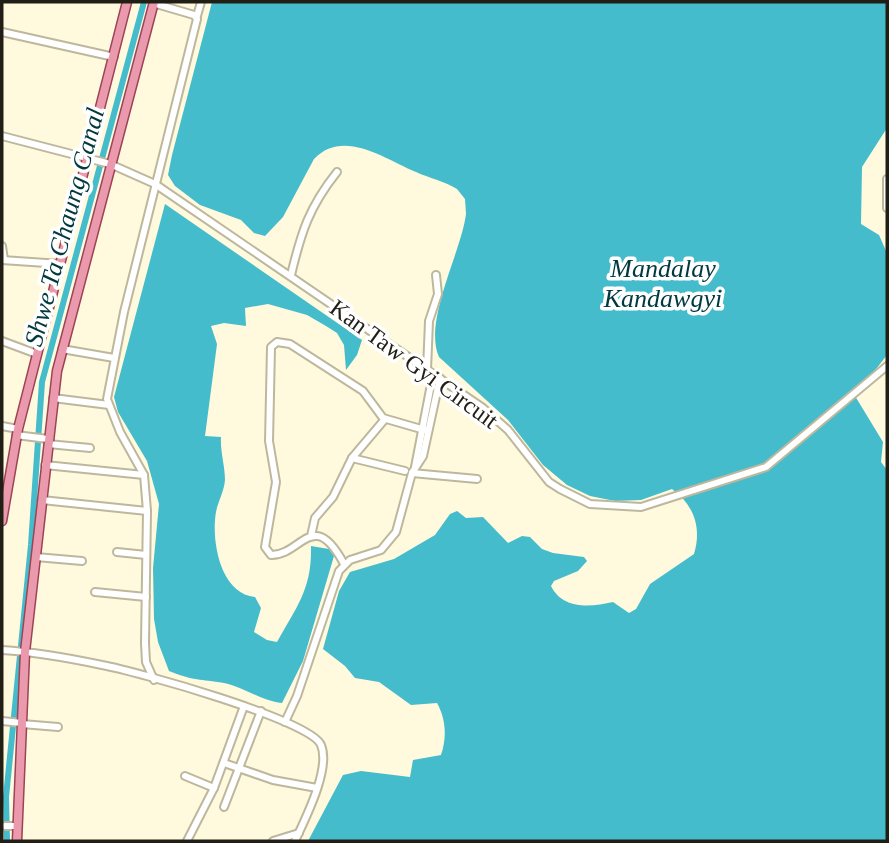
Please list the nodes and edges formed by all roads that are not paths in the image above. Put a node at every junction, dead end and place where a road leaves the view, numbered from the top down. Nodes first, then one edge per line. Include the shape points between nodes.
1 (127, 2) edge
2 (201, 2) edge
3 (154, 3) edge
4 (197, 16) junction
5 (2, 32) edge
6 (114, 57) junction
7 (2, 136) edge
8 (90, 158) junction
9 (110, 164) junction
10 (337, 172) dead end
11 (887, 179) edge
12 (155, 184) junction
13 (887, 208) edge
14 (2, 246) edge
15 (3, 260) edge
16 (61, 264) junction
17 (290, 275) junction
18 (436, 275) dead end
19 (2, 341) edge
20 (62, 349) junction
21 (37, 354) junction
22 (114, 358) junction
23 (887, 366) edge
24 (430, 372) junction
25 (440, 378) junction
26 (53, 398) junction
27 (109, 405) junction
28 (386, 419) junction
29 (2, 426) edge
30 (425, 430) junction
31 (17, 432) junction
32 (44, 440) junction
33 (90, 448) dead end
34 (352, 458) junction
35 (45, 465) junction
36 (411, 470) junction
37 (144, 475) junction
38 (477, 479) dead end
39 (5, 486) edge
40 (42, 500) junction
41 (147, 511) junction
42 (2, 521) edge
43 (311, 536) junction
44 (117, 552) dead end
45 (146, 555) junction
46 (37, 557) junction
47 (82, 561) dead end
48 (344, 564) junction
49 (95, 592) dead end
50 (146, 597) junction
51 (2, 650) edge
52 (21, 651) junction
53 (154, 680) junction
54 (244, 706) junction
55 (261, 711) junction
56 (14, 722) edge
57 (285, 722) junction
58 (58, 727) dead end
59 (224, 763) junction
60 (238, 769) junction
61 (185, 776) dead end
62 (214, 788) junction
63 (317, 788) junction
64 (224, 807) dead end
65 (299, 834) junction
66 (17, 841) edge
67 (187, 841) edge
68 (273, 841) edge
69 (295, 841) edge

1 - 6 main road
2 - 4 street
3 - 4 street
3 - 9 main road
4 - 12 street
5 - 6 street
6 - 8 main road
7 - 8 street, Kan Taw Gyi Circuit
8 - 9 street, Kan Taw Gyi Circuit
8 - 16 main road
9 - 12 street, Kan Taw Gyi Circuit
9 - 20 main road
10 - 17 street via 303,224
11 - 13 street
12 - 17 street, Kan Taw Gyi Circuit
12 - 22 street
14 - 15 street
15 - 16 street
16 - 21 main road
17 - 24 street, Kan Taw Gyi Circuit
18 - 24 street via 438,294 429,321
19 - 21 street
20 - 22 street
20 - 26 main road
21 - 31 main road
22 - 27 street
23 - 25 street, Kan Taw Gyi Circuit via 766,467 631,508 590,504 560,489 540,472 499,421
24 - 25 street, Kan Taw Gyi Circuit
24 - 30 street
25 - 30 street
26 - 27 street
26 - 32 main road
27 - 37 street
28 - 30 street
28 - 34 street
28 - 43 street via 363,391 290,344 280,341 272,345 269,441 276,482 265,547 271,555 278,555
29 - 31 street
30 - 36 street
31 - 32 street
31 - 39 main road
32 - 33 street
32 - 35 main road
34 - 36 street
34 - 43 street via 333,498 315,518
35 - 37 street
35 - 40 main road
36 - 38 street
36 - 48 street via 393,538 381,550
37 - 41 street
39 - 42 main road
40 - 41 street
40 - 46 main road
41 - 45 street
43 - 48 street via 334,546
44 - 45 street
45 - 50 street
46 - 47 street
46 - 52 main road via 29,570
48 - 57 street
49 - 50 street
50 - 53 street via 146,662
51 - 52 street
52 - 53 street via 106,665
52 - 56 main road
53 - 54 street
54 - 55 street
54 - 59 street
55 - 57 street
55 - 60 street
56 - 58 street
56 - 66 main road via 11,826
57 - 63 street via 321,744
59 - 60 street
59 - 62 street
60 - 63 street
60 - 64 street
61 - 62 street
62 - 67 street
63 - 65 street
65 - 68 street
65 - 69 street

